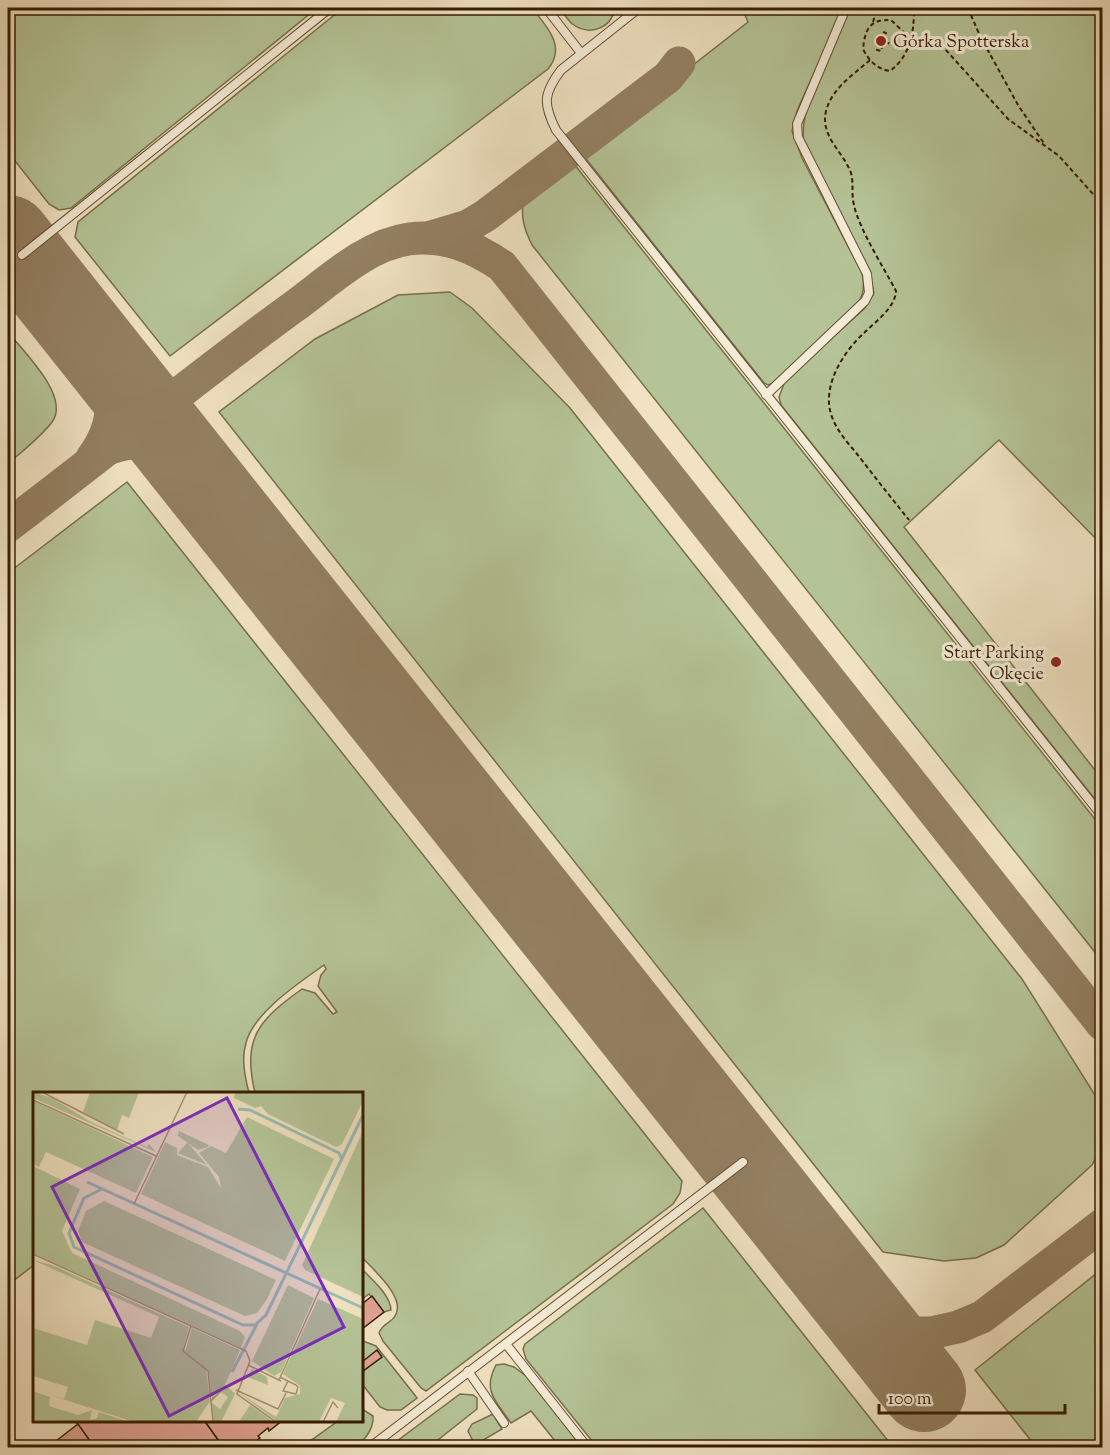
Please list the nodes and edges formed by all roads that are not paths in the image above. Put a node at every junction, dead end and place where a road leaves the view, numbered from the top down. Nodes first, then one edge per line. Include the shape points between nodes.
1 (330, 8) edge
2 (546, 8) edge
3 (639, 8) edge
4 (846, 8) edge
5 (581, 53) junction
6 (22, 255) dead end
7 (766, 394) junction
8 (1102, 816) edge
9 (743, 1162) dead end
10 (506, 1344) junction
11 (468, 1371) junction
12 (504, 1423) dead end
13 (369, 1448) edge
14 (588, 1448) edge

1 - 6 lane
2 - 5 lane
3 - 5 lane
4 - 7 lane via 797,124 798,137 867,274 869,293
5 - 7 lane via 561,70 548,92 548,114 556,130
7 - 8 lane
9 - 10 lane
10 - 11 lane
10 - 14 lane
11 - 12 lane
11 - 13 lane

